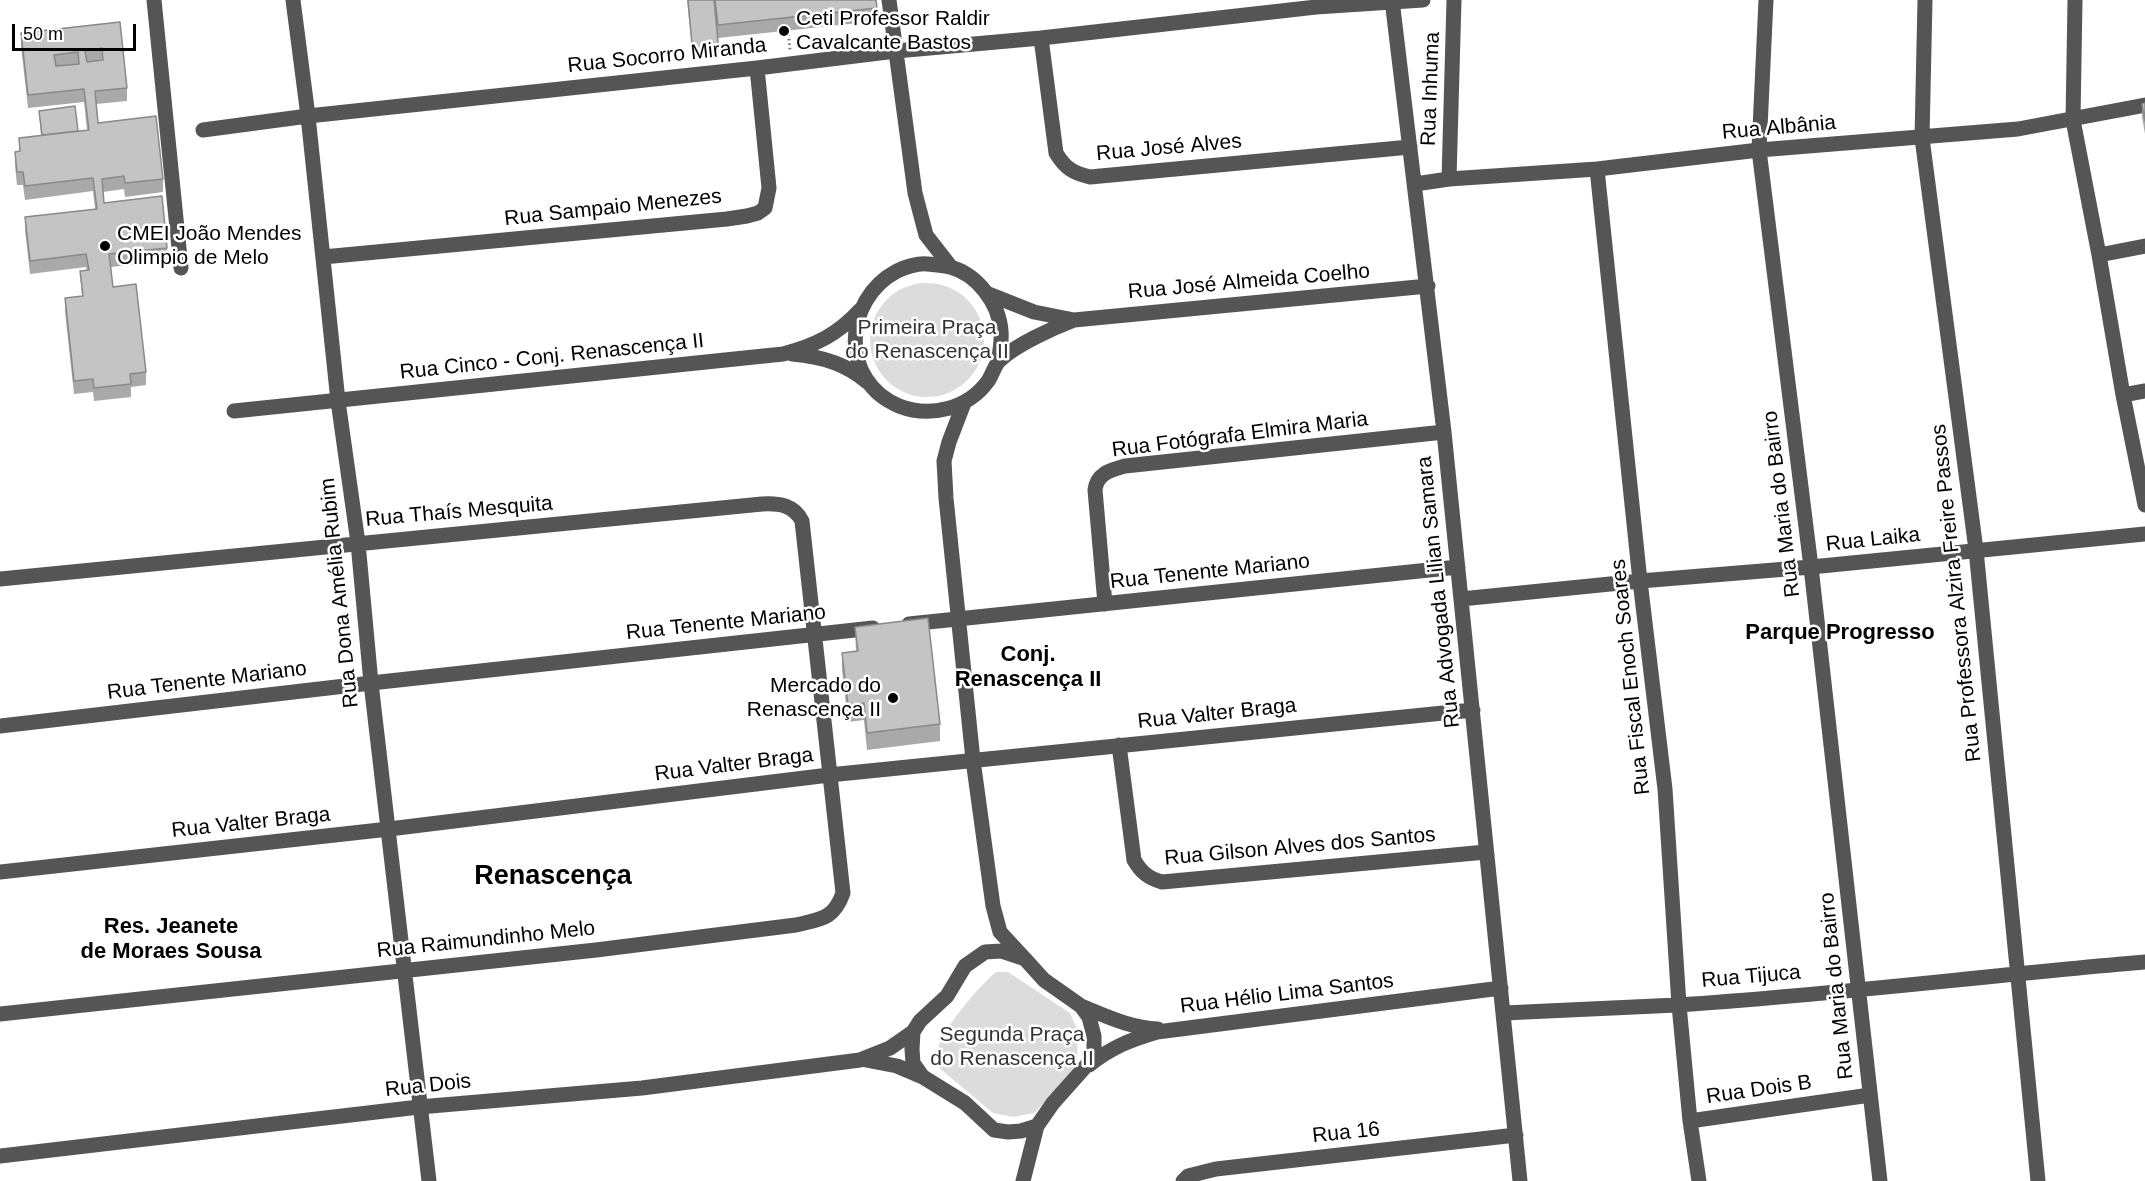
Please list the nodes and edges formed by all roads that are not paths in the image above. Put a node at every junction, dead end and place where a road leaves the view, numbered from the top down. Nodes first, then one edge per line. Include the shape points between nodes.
1 (154, 0) edge
2 (293, 0) edge
3 (889, 0) edge
4 (1392, 0) edge
5 (1423, 0) edge
6 (1454, 0) edge
7 (1766, 0) edge
8 (1924, 0) edge
9 (2075, 0) edge
10 (1041, 38) junction
11 (896, 51) junction
12 (757, 68) junction
13 (2145, 105) edge
14 (308, 116) junction
15 (2073, 120) junction
16 (203, 130) dead end
17 (1922, 138) junction
18 (1410, 147) junction
19 (1759, 150) junction
20 (1597, 169) junction
21 (1449, 179) junction
22 (1415, 184) junction
23 (2145, 246) edge
24 (2099, 255) junction
25 (324, 257) junction
26 (951, 267) junction
27 (181, 268) dead end
28 (1428, 286) junction
29 (986, 292) junction
30 (860, 309) junction
31 (1074, 320) junction
32 (783, 354) junction
33 (998, 362) junction
34 (2145, 391) edge
35 (880, 394) junction
36 (2123, 395) junction
37 (338, 401) junction
38 (964, 403) junction
39 (234, 411) dead end
40 (1444, 432) junction
41 (2145, 505) edge
42 (2145, 534) edge
43 (358, 543) junction
44 (1976, 550) junction
45 (1458, 567) junction
46 (1811, 567) junction
47 (0, 579) edge
48 (1640, 581) junction
49 (1461, 599) junction
50 (1105, 604) junction
51 (959, 619) junction
52 (814, 634) junction
53 (371, 683) junction
54 (1473, 710) junction
55 (0, 726) edge
56 (1119, 745) junction
57 (973, 760) junction
58 (830, 775) junction
59 (389, 829) junction
60 (1486, 852) junction
61 (0, 872) edge
62 (1025, 959) junction
63 (2145, 962) edge
64 (406, 970) junction
65 (2016, 973) junction
66 (1501, 988) junction
67 (1859, 989) junction
68 (1678, 1005) junction
69 (1081, 1006) junction
70 (1504, 1013) junction
71 (0, 1014) edge
72 (1185, 1027) junction
73 (913, 1032) junction
74 (860, 1060) junction
75 (1086, 1067) junction
76 (923, 1077) junction
77 (1870, 1095) junction
78 (419, 1107) junction
79 (1690, 1121) junction
80 (1037, 1126) junction
81 (1516, 1135) junction
82 (0, 1156) edge
83 (429, 1181) edge
84 (1023, 1181) edge
85 (1183, 1181) edge
86 (1521, 1181) edge
87 (1699, 1181) edge
88 (1880, 1181) edge
89 (2038, 1181) edge

1 - 27 street
2 - 14 street, Rua Dona Amélia Rubim
3 - 11 street
4 - 5 street, Rua Socorro Miranda
4 - 10 street, Rua Socorro Miranda
4 - 18 street, Rua Advogada Lilian Samara
6 - 21 street, Rua Inhuma
7 - 19 street, Rua Maria do Bairro
8 - 17 street, Rua Professora Alzira Freire Passos
9 - 15 street
10 - 11 street, Rua Socorro Miranda
10 - 18 street, Rua José Alves via 1056,153 1077,174 1090,177
11 - 12 street, Rua Socorro Miranda
11 - 26 street via 915,193 926,235
12 - 14 street, Rua Socorro Miranda
12 - 25 street, Rua Sampaio Menezes via 769,188 765,208 758,213
13 - 15 street, Rua Albânia
14 - 16 street, Rua Socorro Miranda
14 - 25 street, Rua Dona Amélia Rubim
15 - 17 street, Rua Albânia
15 - 24 street
17 - 19 street, Rua Albânia
17 - 44 street, Rua Professora Alzira Freire Passos
18 - 22 street, Rua Advogada Lilian Samara
19 - 20 street, Rua Albânia
19 - 46 street, Rua Maria do Bairro
20 - 21 street, Rua Albânia
20 - 48 street, Rua Fiscal Enoch Soares
21 - 22 street, Rua Albânia
22 - 28 street, Rua Advogada Lilian Samara
23 - 24 street
24 - 36 street
25 - 37 street, Rua Dona Amélia Rubim
26 - 29 street via 973,279
26 - 30 street via 923,263 903,268 885,277
28 - 31 street, Rua José Almeida Coelho
28 - 40 street, Rua Advogada Lilian Samara
29 - 31 street via 1034,312
29 - 33 street via 998,313 1001,329
30 - 32 street, Rua Cinco - Conj. Renascença II via 823,340
30 - 35 street via 856,355 865,377
31 - 33 street via 1022,345
32 - 35 street via 808,356 842,366
32 - 37 street, Rua Cinco - Conj. Renascença II
33 - 38 street via 988,381
34 - 36 street
35 - 38 street via 915,411 935,411
36 - 41 street
37 - 39 street, Rua Cinco - Conj. Renascença II
37 - 43 street, Rua Dona Amélia Rubim
38 - 51 street via 944,461
40 - 45 street, Rua Advogada Lilian Samara
40 - 50 street, Rua Fotógrafa Elmira Maria via 1106,471 1095,490
42 - 44 street, Rua Laika
43 - 47 street, Rua Thaís Mesquita
43 - 52 street, Rua Thaís Mesquita via 780,504 794,510 802,521
43 - 53 street, Rua Dona Amélia Rubim
44 - 46 street, Rua Laika
44 - 65 street, Rua Professora Alzira Freire Passos
45 - 49 street, Rua Advogada Lilian Samara
45 - 50 street, Rua Tenente Mariano
46 - 48 street, Rua Laika
46 - 67 street, Rua Maria do Bairro
48 - 49 street, Rua Laika
48 - 68 street, Rua Fiscal Enoch Soares via 1665,789
49 - 54 street, Rua Advogada Lilian Samara
50 - 51 street, Rua Tenente Mariano
51 - 52 street, Rua Tenente Mariano
51 - 57 street
52 - 53 street, Rua Tenente Mariano
52 - 58 street, Rua Thaís Mesquita
53 - 55 street, Rua Tenente Mariano
53 - 59 street, Rua Dona Amélia Rubim
54 - 56 street, Rua Valter Braga
54 - 60 street, Rua Advogada Lilian Samara
56 - 57 street, Rua Valter Braga
56 - 60 street, Rua Gilson Alves dos Santos via 1134,860 1154,880
57 - 58 street, Rua Valter Braga
57 - 62 street via 995,914 1000,932
58 - 59 street, Rua Valter Braga
58 - 64 street, Rua Raimundinho Melo via 843,893 838,906 824,918 796,925 596,950
59 - 61 street, Rua Valter Braga
59 - 64 street, Rua Dona Amélia Rubim
60 - 66 street, Rua Advogada Lilian Samara
62 - 69 street via 1044,980
62 - 73 street via 1001,951 985,952 965,966 948,996
63 - 65 street, Rua Tijuca
64 - 71 street, Rua Raimundinho Melo
64 - 78 street, Rua Dona Amélia Rubim
65 - 67 street, Rua Tijuca
65 - 89 street, Rua Professora Alzira Freire Passos
66 - 70 street, Rua Advogada Lilian Samara
66 - 72 street, Rua Hélio Lima Santos
67 - 68 street, Rua Tijuca
67 - 77 street, Rua Maria do Bairro
68 - 70 street, Rua Tijuca
68 - 79 street, Rua Fiscal Enoch Soares
69 - 72 street via 1134,1026
69 - 75 street via 1094,1036 1094,1057
70 - 81 street, Rua Advogada Lilian Samara
72 - 75 street, Rua Hélio Lima Santos via 1127,1041
73 - 74 street via 890,1048
73 - 76 street via 913,1063
74 - 76 street via 897,1066
74 - 78 street, Rua Dois via 642,1088
75 - 80 street
76 - 80 street via 965,1102 994,1130 1021,1131
77 - 79 street, Rua Dois B
77 - 88 street, Rua Maria do Bairro
78 - 82 street, Rua Dois
78 - 83 street, Rua Dona Amélia Rubim
79 - 87 street, Rua Fiscal Enoch Soares
80 - 84 street
81 - 85 street, Rua 16 via 1216,1169
81 - 86 street, Rua Advogada Lilian Samara

